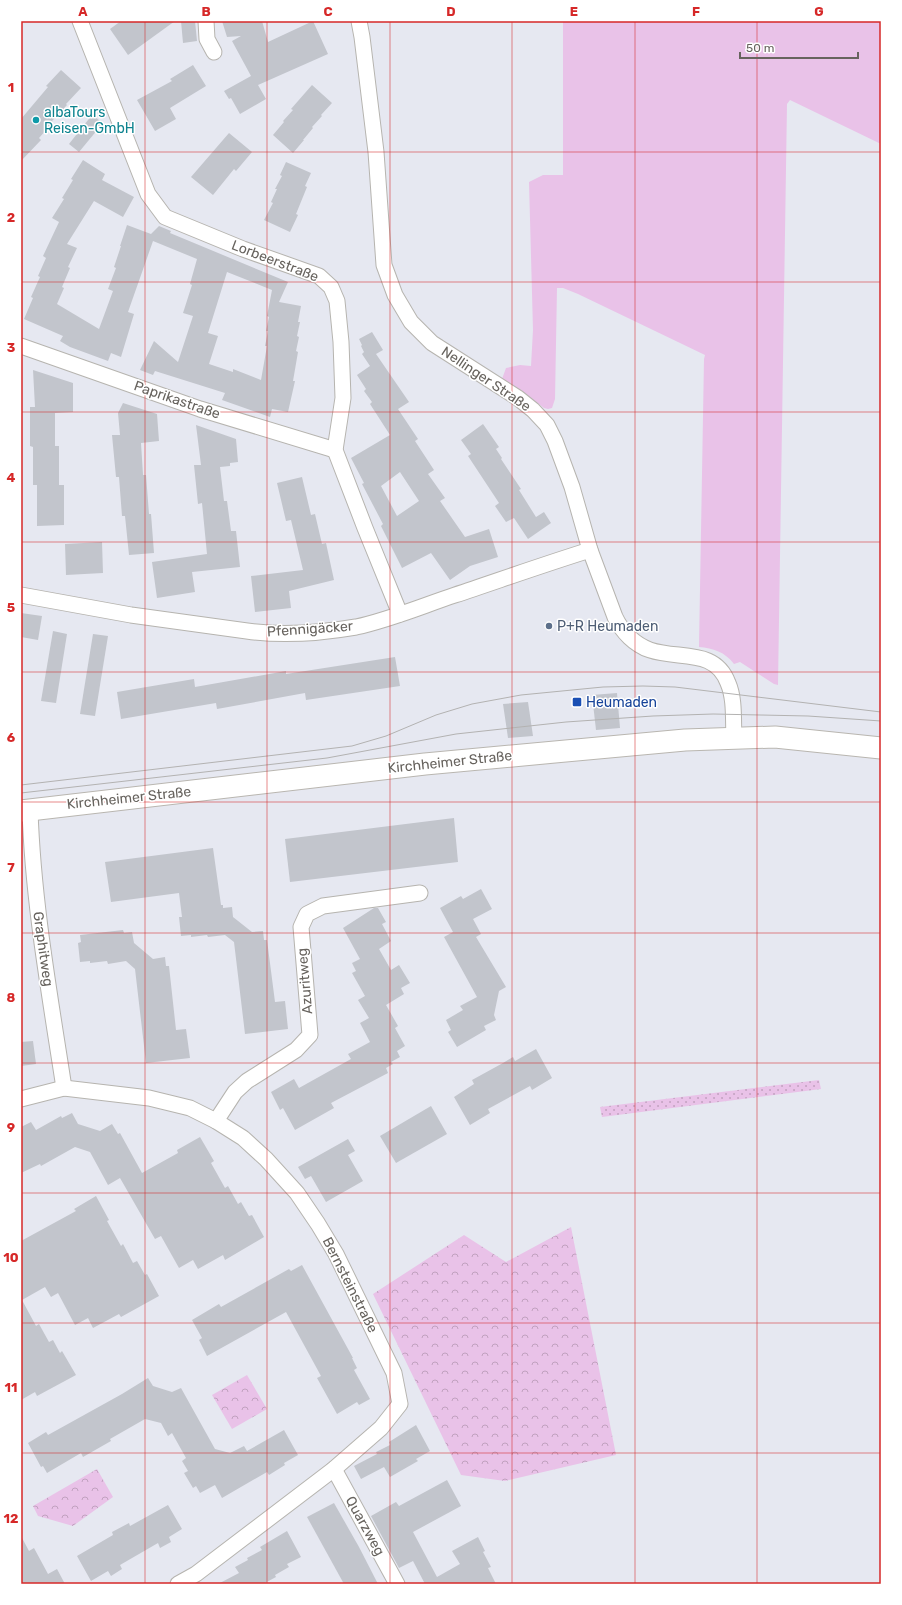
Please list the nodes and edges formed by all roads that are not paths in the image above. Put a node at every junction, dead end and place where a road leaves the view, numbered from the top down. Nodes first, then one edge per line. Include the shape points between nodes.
1 (80, 21) edge
2 (206, 21) edge
3 (359, 21) edge
4 (214, 52) dead end
5 (21, 346) edge
6 (335, 450) junction
7 (590, 550) junction
8 (21, 595) edge
9 (400, 614) junction
10 (734, 738) junction
11 (881, 748) edge
12 (25, 810) edge
13 (420, 893) dead end
14 (64, 1088) junction
15 (21, 1099) edge
16 (216, 1121) junction
17 (334, 1469) junction
18 (199, 1579) edge
19 (178, 1584) edge
20 (397, 1584) edge

1 - 6 street, Lorbeerstraße via 148,194 165,217 319,276 331,287 337,301 343,398
2 - 4 street via 207,38
3 - 7 street, Nellinger Straße via 376,152 384,265 395,295 411,322 432,342 518,398 547,425 560,451
5 - 6 street, Paprikastraße via 200,409
6 - 9 street, Lorbeerstraße
7 - 9 street, Pfennigäcker
7 - 10 street, Nellinger Straße via 615,617 630,637 651,650 707,660 724,673 731,694
8 - 9 street, Pfennigäcker via 131,615 262,633 343,629
10 - 11 main road, Kirchheimer Straße via 786,738
10 - 12 main road, Kirchheimer Straße via 631,744 425,764
12 - 14 street, Graphitweg via 38,918
13 - 16 street, Azuritweg via 323,906 307,914 301,927 310,1035 296,1050 241,1086
14 - 15 street, Bernsteinstraße
14 - 16 street, Bernsteinstraße via 149,1098 190,1108
16 - 17 street, Bernsteinstraße via 243,1138 266,1158 297,1193 336,1254 394,1373 400,1404 381,1428
17 - 18 street, Bernsteinstraße
17 - 20 street, Quarzweg
18 - 19 street, Bernsteinstraße

